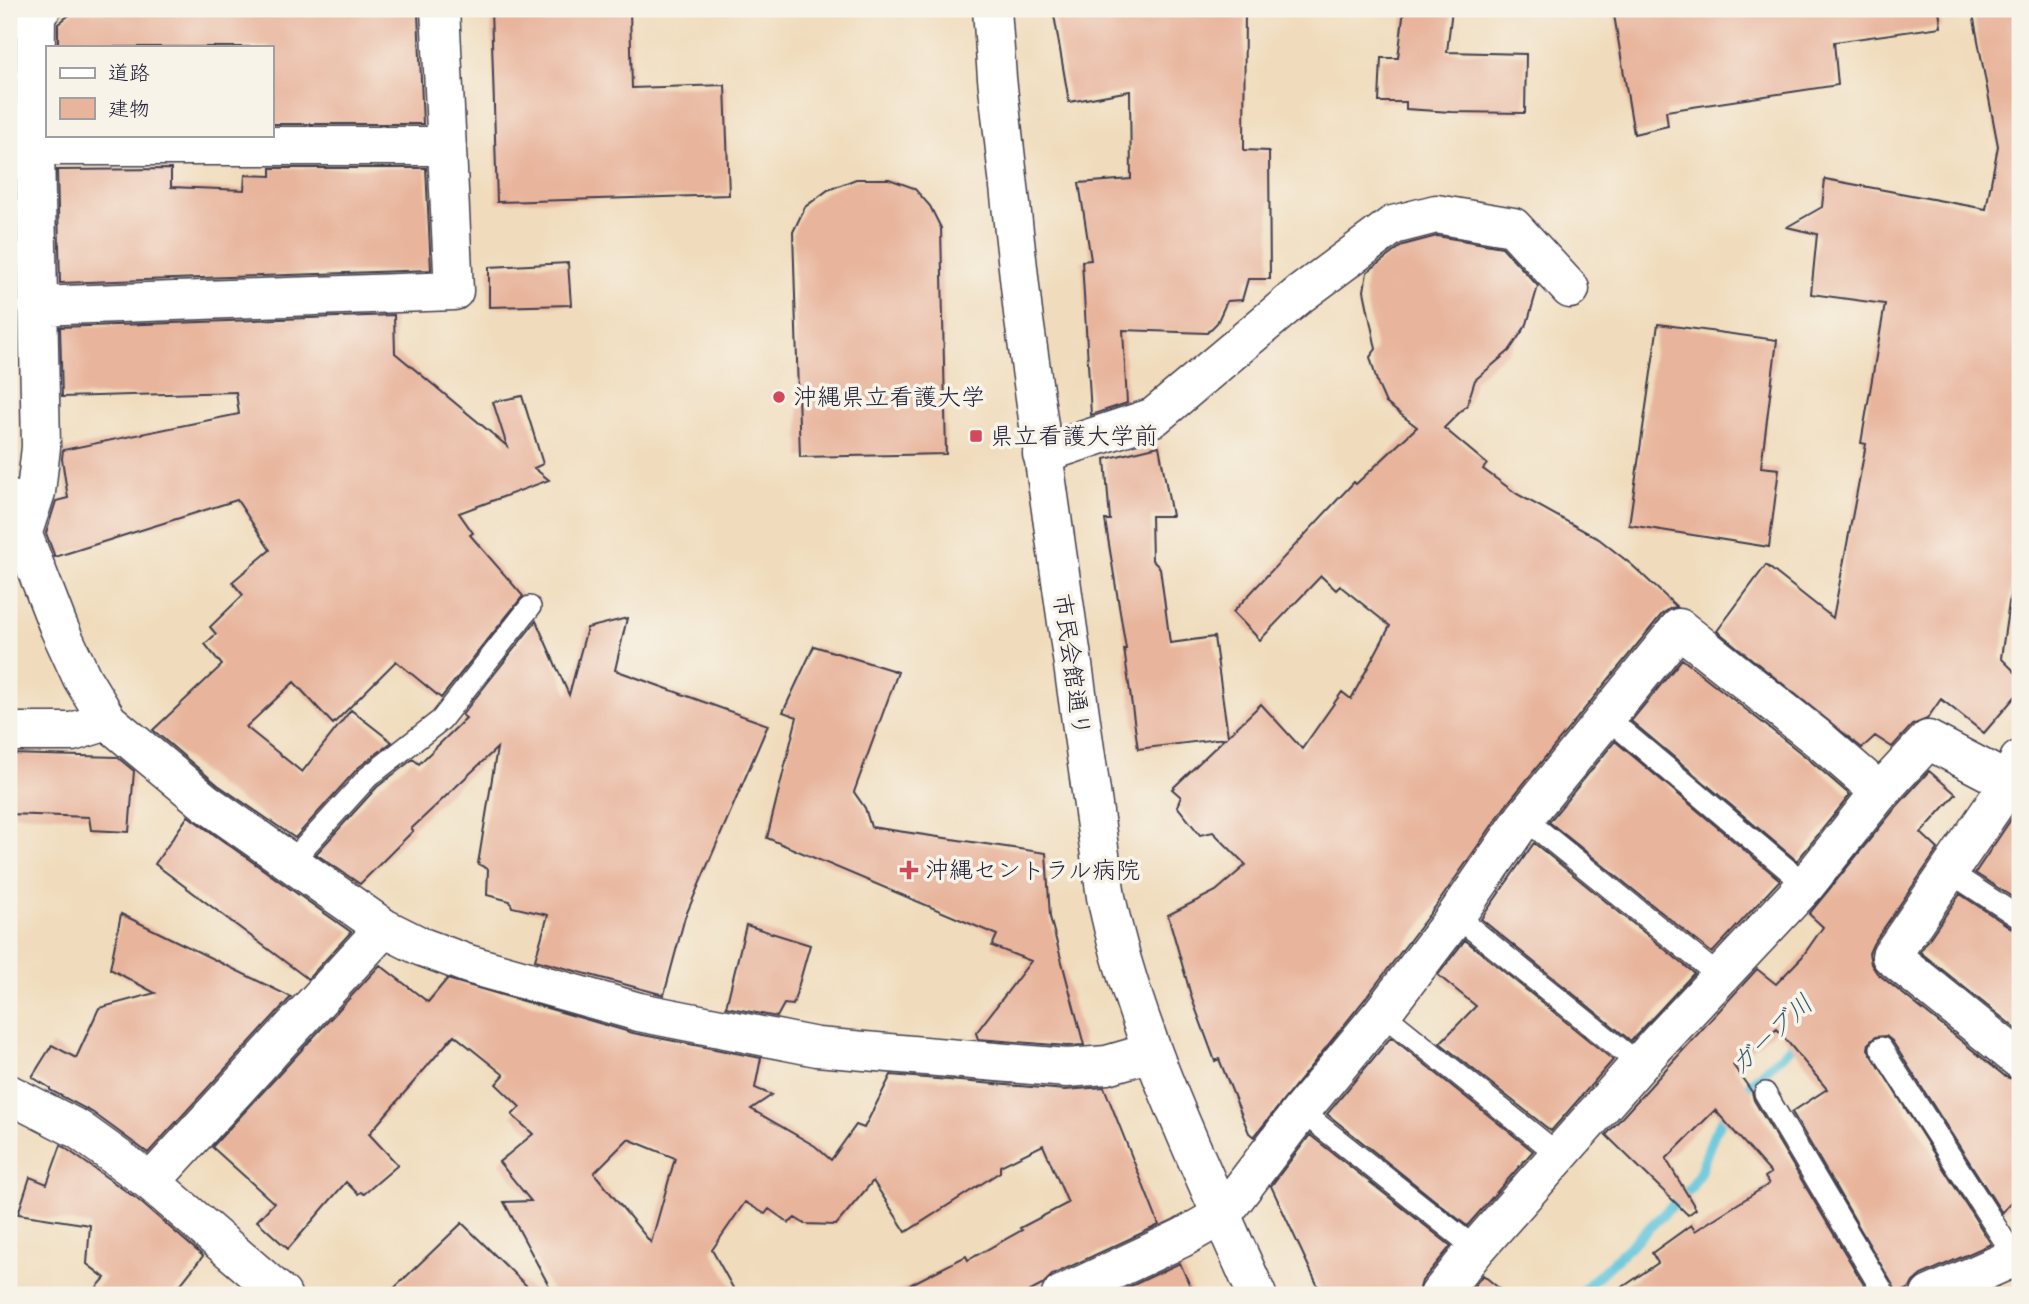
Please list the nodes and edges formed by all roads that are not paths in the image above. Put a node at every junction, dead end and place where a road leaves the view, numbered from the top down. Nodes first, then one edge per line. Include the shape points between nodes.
1 (41, 9) edge
2 (440, 9) edge
3 (992, 9) edge
4 (447, 146) junction
5 (22, 147) edge
6 (1570, 289) dead end
7 (37, 306) junction
8 (1042, 454) junction
9 (16, 516) edge
10 (530, 607) dead end
11 (1606, 716) junction
12 (108, 721) junction
13 (9, 732) edge
14 (2017, 776) edge
15 (1880, 792) junction
16 (1524, 818) junction
17 (289, 863) junction
18 (1948, 871) junction
19 (1806, 885) junction
20 (1456, 916) junction
21 (2020, 918) edge
22 (384, 928) junction
23 (1720, 977) junction
24 (1382, 1013) junction
25 (1881, 1048) dead end
26 (1152, 1052) junction
27 (2020, 1060) edge
28 (1639, 1064) junction
29 (1765, 1093) dead end
30 (9, 1094) edge
31 (1301, 1111) junction
32 (1559, 1155) junction
33 (151, 1182) junction
34 (1222, 1215) junction
35 (1476, 1249) junction
36 (2018, 1256) edge
37 (1950, 1291) edge
38 (282, 1295) edge
39 (1061, 1295) edge
40 (1258, 1295) edge
41 (1439, 1295) edge
42 (1885, 1295) edge

1 - 5 street via 36,13
2 - 4 street
3 - 8 street, 市民会館通り
4 - 5 street
4 - 7 street via 454,291
5 - 7 street
6 - 8 street via 1513,227 1436,214 1393,225 1154,416
7 - 9 street via 41,447 36,492
8 - 26 street, 市民会館通り via 1101,874 1112,928
9 - 12 street via 59,628
10 - 17 lane via 441,720 368,777
11 - 15 street via 1679,628
11 - 16 street
11 - 19 lane
12 - 13 street via 72,732
12 - 17 street via 205,802
14 - 15 street via 1928,740
14 - 18 street
15 - 19 street
16 - 20 street
16 - 23 lane
17 - 22 street
18 - 21 lane
18 - 27 street via 1891,956
19 - 23 street
20 - 24 street
20 - 28 lane
22 - 26 street via 468,964 639,1012 817,1047 1067,1068 1107,1065
22 - 33 street
23 - 28 street
24 - 31 street
24 - 32 lane
25 - 36 lane
26 - 34 street, 市民会館通り
28 - 32 street
29 - 42 lane
30 - 33 street via 79,1130
31 - 34 street
31 - 35 lane
32 - 35 street
33 - 38 street
34 - 39 street
34 - 40 street, 市民会館通り
35 - 41 street
36 - 37 street

